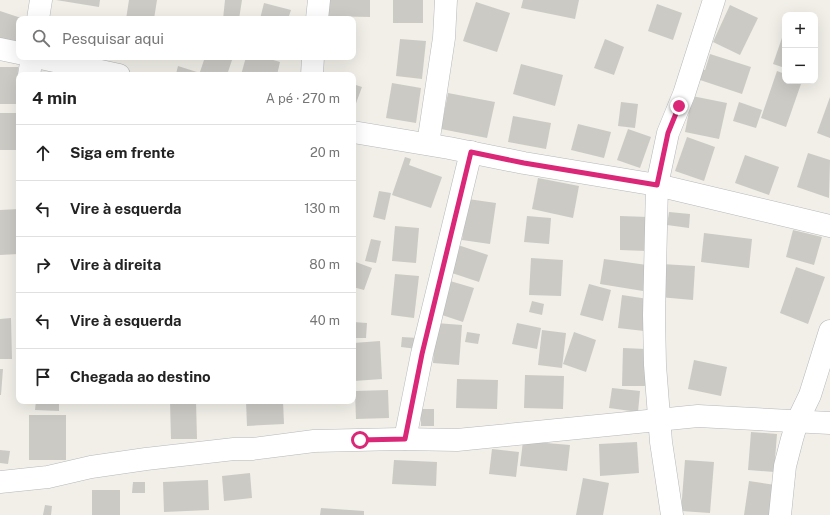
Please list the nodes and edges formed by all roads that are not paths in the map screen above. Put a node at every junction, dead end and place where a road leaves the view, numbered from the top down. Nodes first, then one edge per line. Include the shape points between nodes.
1 (41, 0) edge
2 (319, 0) edge
3 (446, 0) edge
4 (714, 0) edge
5 (38, 16) edge
6 (317, 16) edge
7 (0, 49) edge
8 (16, 52) edge
9 (32, 60) edge
10 (50, 60) edge
11 (313, 60) edge
12 (30, 72) edge
13 (105, 72) edge
14 (312, 72) edge
15 (356, 132) edge
16 (428, 144) junction
17 (471, 152) junction
18 (657, 185) junction
19 (830, 226) edge
20 (830, 331) edge
21 (660, 420) junction
22 (798, 422) junction
23 (830, 423) edge
24 (405, 439) junction
25 (0, 482) edge
26 (672, 515) edge
27 (780, 515) edge

1 - 5 street
2 - 6 street
3 - 16 street via 444,38
4 - 18 street via 684,94 668,133
7 - 8 street
9 - 12 street
10 - 13 street
11 - 14 street
15 - 16 street
16 - 17 street
17 - 18 street
17 - 24 street via 422,354
18 - 19 street
18 - 21 street via 654,315
20 - 22 street via 810,395
21 - 22 street via 719,416
21 - 24 street via 457,440
21 - 26 street
22 - 23 street
22 - 27 street via 785,466
24 - 25 street via 314,441 252,449 234,448

